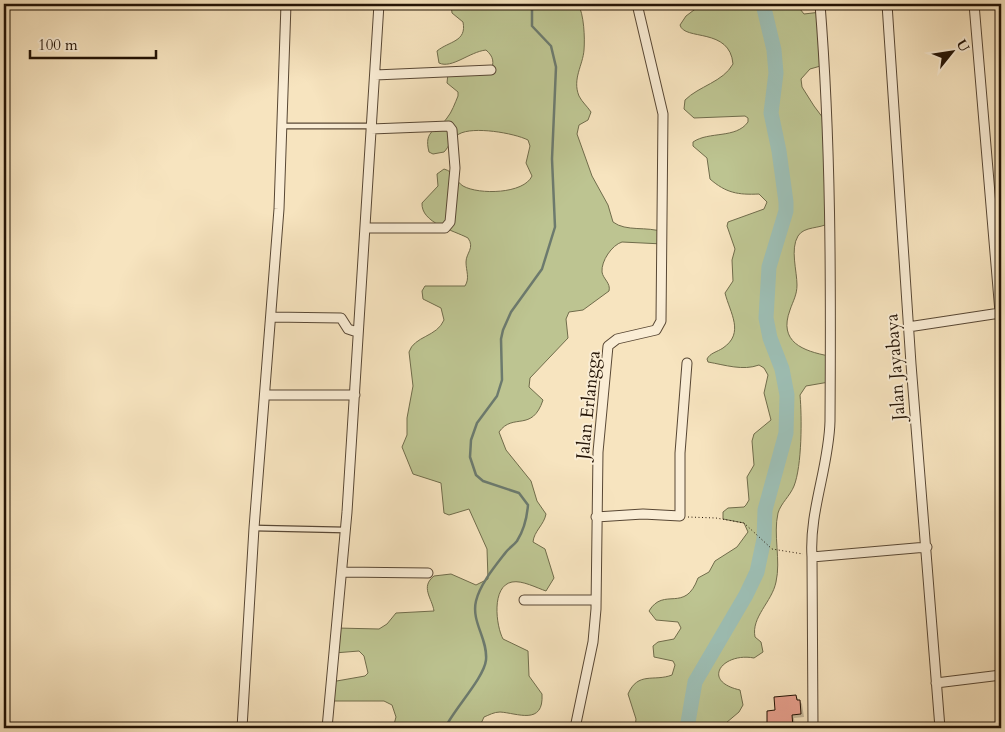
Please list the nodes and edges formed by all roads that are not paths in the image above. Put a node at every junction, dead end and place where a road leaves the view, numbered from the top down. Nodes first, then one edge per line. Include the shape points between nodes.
1 (286, 4) edge
2 (379, 4) edge
3 (637, 4) edge
4 (820, 4) edge
5 (887, 4) edge
6 (974, 4) edge
7 (491, 70) dead end
8 (375, 75) junction
9 (282, 126) junction
10 (372, 128) junction
11 (364, 228) junction
12 (1000, 313) edge
13 (272, 317) junction
14 (1001, 324) edge
15 (908, 327) junction
16 (357, 332) junction
17 (687, 363) dead end
18 (265, 395) junction
19 (355, 395) junction
20 (596, 517) junction
21 (254, 528) junction
22 (346, 530) junction
23 (927, 547) junction
24 (812, 556) junction
25 (342, 572) junction
26 (428, 573) dead end
27 (524, 600) dead end
28 (596, 600) junction
29 (1001, 675) edge
30 (936, 683) junction
31 (242, 728) edge
32 (327, 728) edge
33 (575, 728) edge
34 (812, 728) edge
35 (940, 728) edge

1 - 9 street
2 - 8 street
3 - 20 street, Jalan Erlangga via 663,114 662,321 656,330 617,338 608,346 598,452
4 - 24 street via 829,140 830,424 814,518
5 - 15 street, Jalan Jayabaya
6 - 12 street
7 - 8 street
8 - 10 street
9 - 10 lane
9 - 13 street
10 - 11 street
10 - 11 street via 449,126 455,168 450,222 444,228
11 - 16 street
12 - 14 street
12 - 15 street
13 - 16 street via 341,318 348,329
13 - 18 street
15 - 23 street, Jalan Jayabaya
16 - 19 street
17 - 20 street via 680,453 680,516
18 - 19 street
18 - 21 street
19 - 22 street
20 - 28 street, Jalan Erlangga
21 - 22 lane
21 - 31 street
22 - 25 street
23 - 24 street
23 - 30 street, Jalan Jayabaya
24 - 34 street
25 - 26 street
25 - 32 street
27 - 28 street
28 - 33 street, Jalan Erlangga via 593,642
29 - 30 street
30 - 35 street, Jalan Jayabaya

